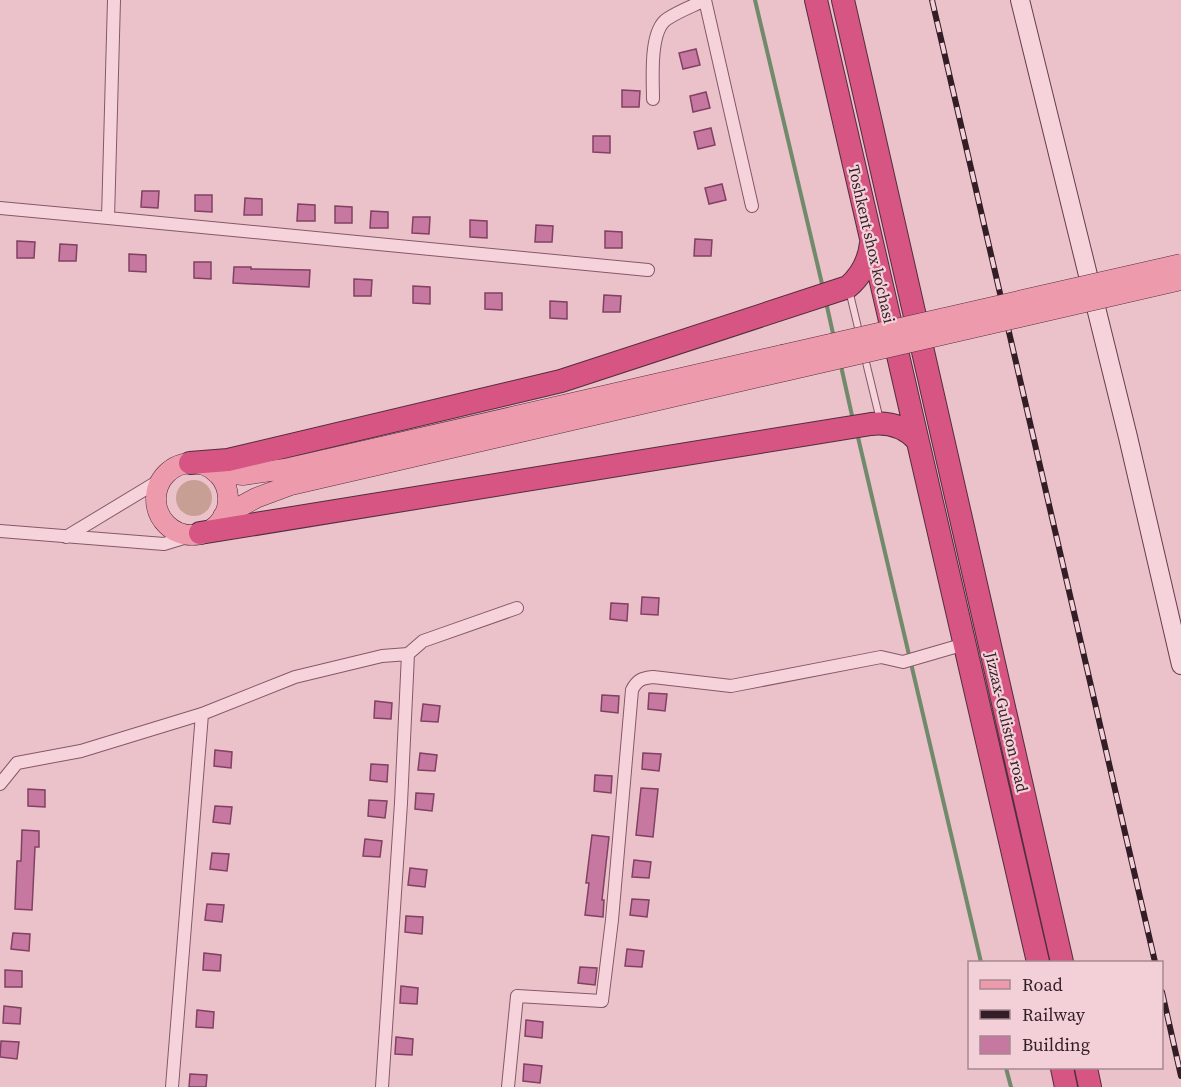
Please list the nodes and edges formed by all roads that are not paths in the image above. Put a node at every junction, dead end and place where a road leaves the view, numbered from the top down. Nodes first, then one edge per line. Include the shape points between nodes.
1 (114, 0) edge
2 (705, 0) edge
3 (816, 0) edge
4 (843, 0) edge
5 (1020, 0) edge
6 (652, 99) dead end
7 (752, 206) dead end
8 (0, 208) edge
9 (108, 218) junction
10 (872, 241) junction
11 (1181, 264) edge
12 (648, 270) dead end
13 (1181, 280) edge
14 (843, 288) junction
15 (784, 363) junction
16 (876, 423) junction
17 (917, 440) junction
18 (190, 463) junction
19 (215, 472) junction
20 (162, 479) junction
21 (953, 483) joint
22 (928, 488) joint
23 (223, 516) junction
24 (0, 531) edge
25 (200, 533) junction
26 (66, 537) junction
27 (517, 608) dead end
28 (965, 644) junction
29 (408, 654) junction
30 (1181, 665) edge
31 (202, 714) junction
32 (0, 784) edge
33 (1038, 961) edge
34 (1062, 961) edge
35 (1062, 1069) edge
36 (1086, 1069) edge
37 (172, 1087) edge
38 (382, 1087) edge
39 (508, 1087) edge
40 (1066, 1087) edge
41 (1090, 1087) edge

1 - 9 street
2 - 6 street via 668,18 656,33
2 - 7 street
3 - 10 highway, Toshkent shox ko'chasi
4 - 21 highway, Toshkent shox ko'chasi
5 - 30 street
8 - 9 street
9 - 12 street
10 - 14 highway via 862,272
10 - 17 highway, Toshkent shox ko'chasi
11 - 15 main road, bridge
13 - 15 main road, bridge
14 - 16 lane
14 - 18 highway via 561,381 228,460
15 - 19 main road via 285,469 243,476
15 - 23 main road via 291,484
16 - 17 highway via 901,428
16 - 25 highway
17 - 22 highway, Toshkent shox ko'chasi
18 - 19 main road
18 - 20 main road via 177,466
19 - 23 main road via 224,482 227,495
20 - 25 main road via 156,498 162,519 179,532
20 - 26 street
21 - 34 highway, Jizzax-Guliston road
22 - 28 highway, Jizzax-Guliston road
23 - 25 main road
24 - 26 street
25 - 26 street via 164,544
27 - 29 street via 423,641
28 - 33 highway, Jizzax-Guliston road
28 - 39 street via 909,660 881,657 731,686 641,679 632,690 602,1001 517,996
29 - 31 street via 382,656 295,677
29 - 38 street
31 - 32 street via 81,751 17,763
31 - 37 street
35 - 40 highway
36 - 41 highway

